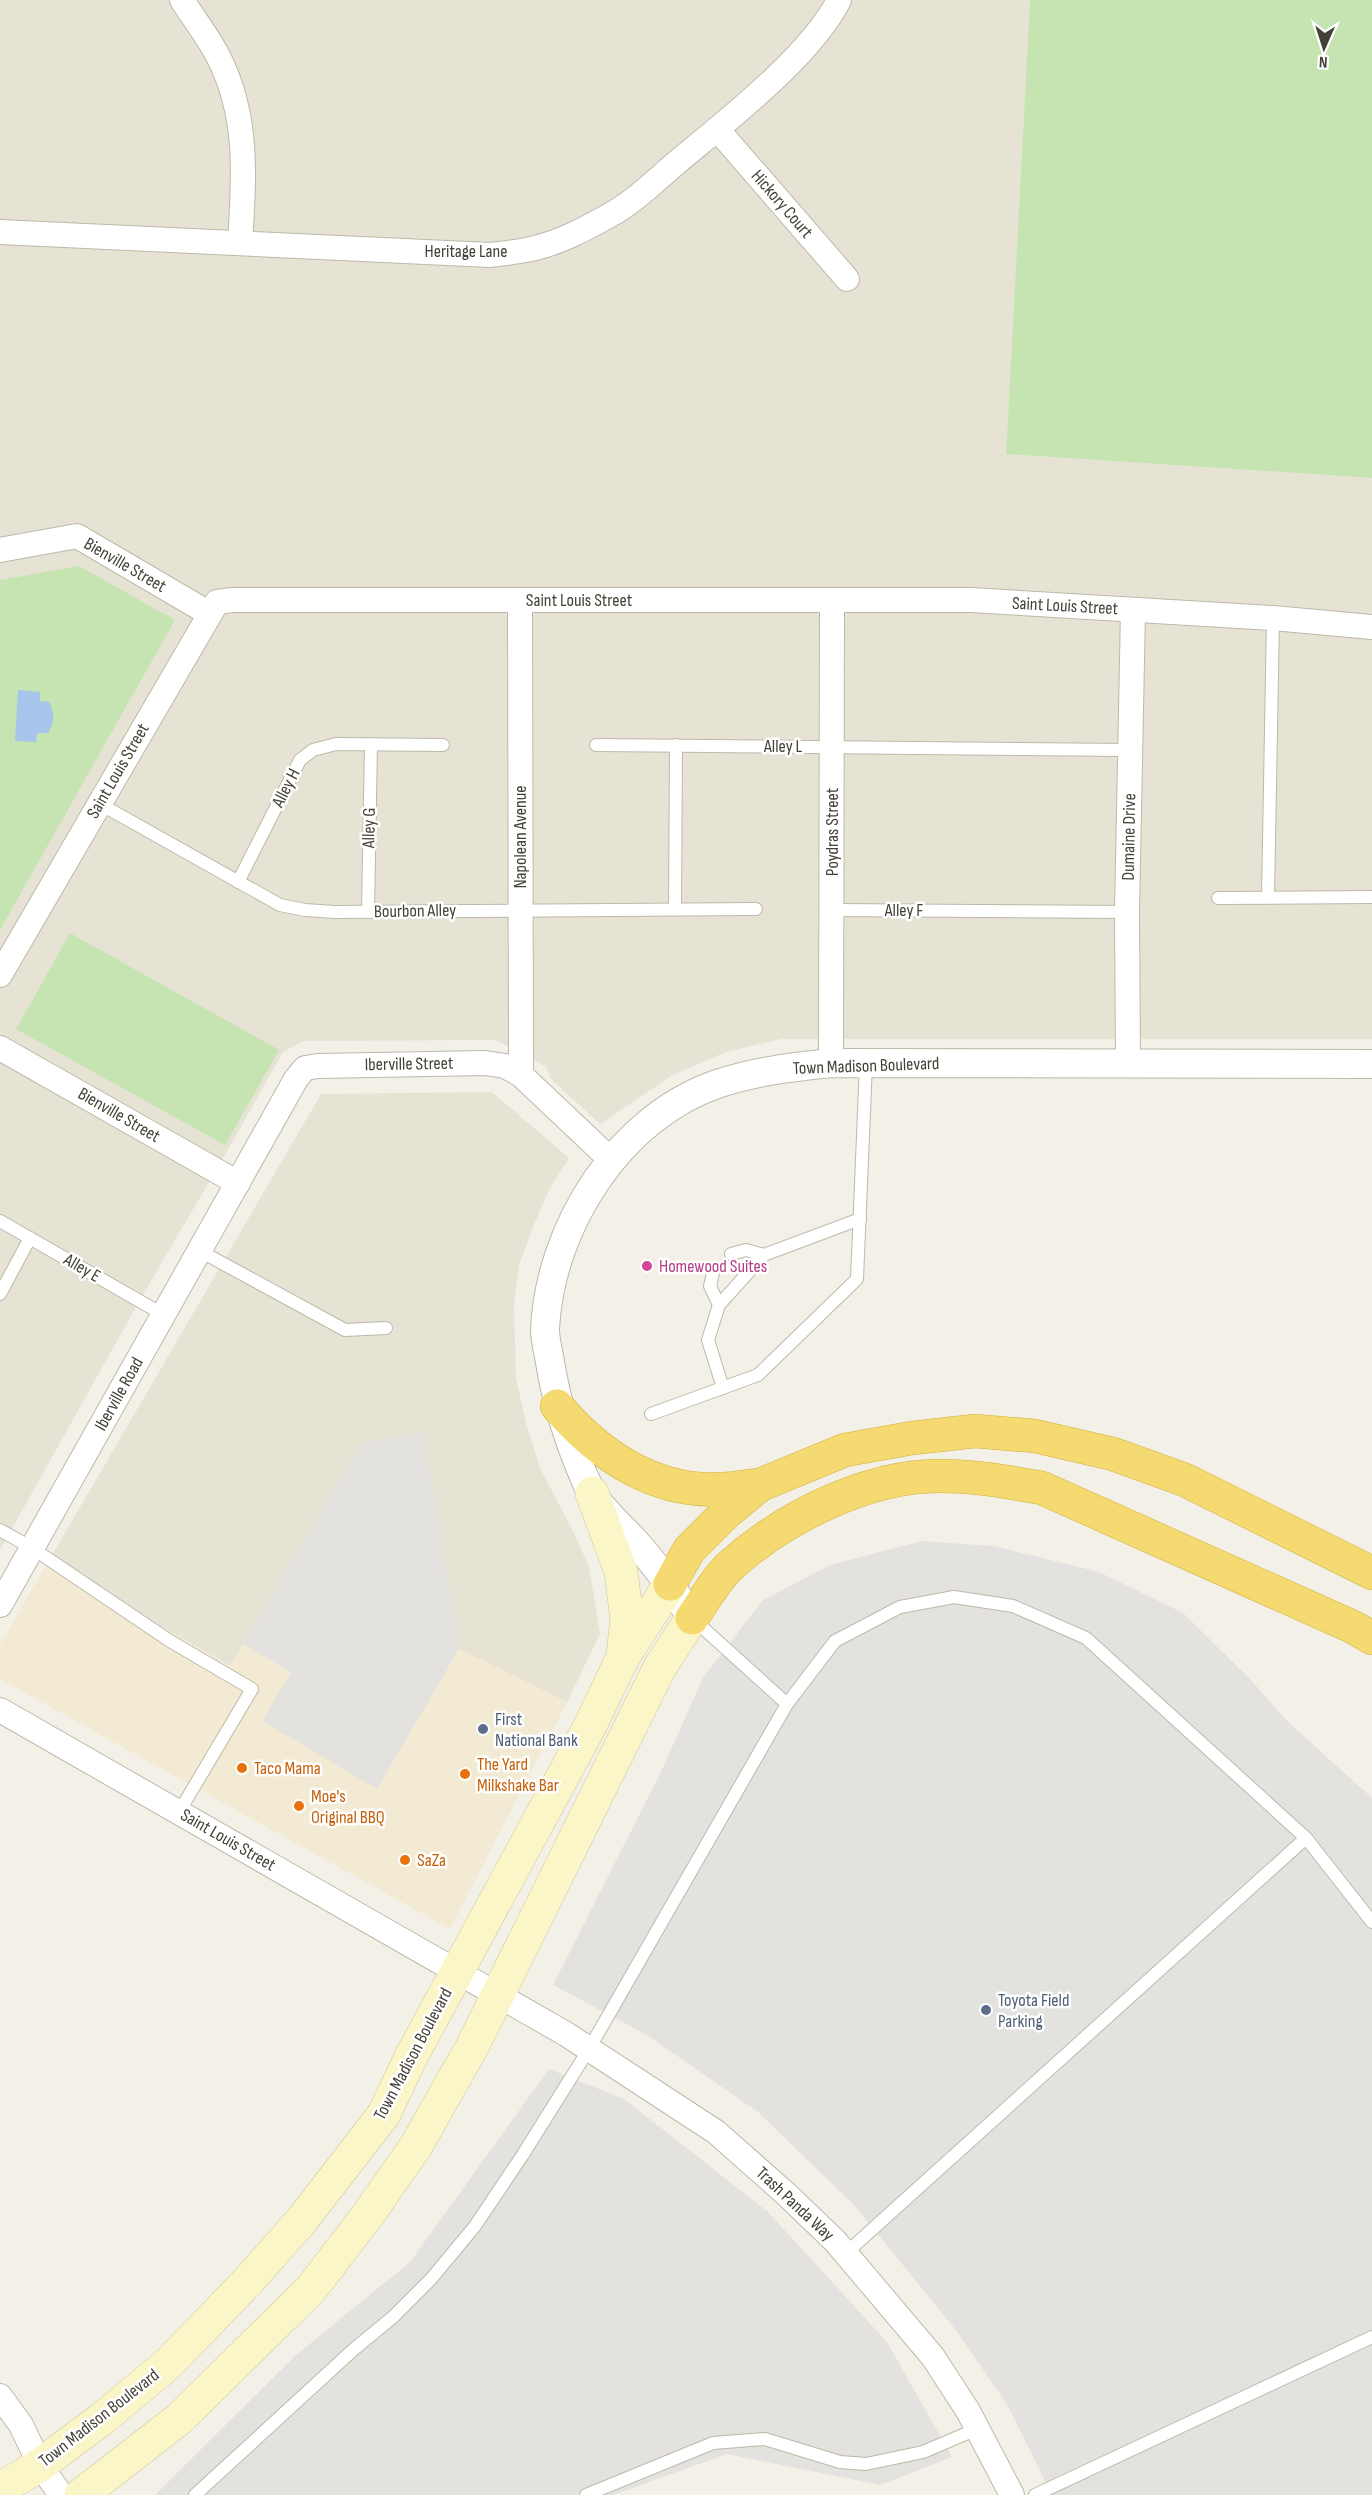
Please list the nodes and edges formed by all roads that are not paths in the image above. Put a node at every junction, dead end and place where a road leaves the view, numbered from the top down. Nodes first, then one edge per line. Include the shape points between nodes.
1 (182, 0) edge
2 (839, 0) edge
3 (717, 129) junction
4 (0, 232) edge
5 (240, 243) junction
6 (847, 279) dead end
7 (0, 550) edge
8 (520, 600) junction
9 (832, 601) junction
10 (1133, 610) junction
11 (210, 614) junction
12 (1273, 618) junction
13 (1372, 627) edge
14 (371, 744) junction
15 (443, 745) dead end
16 (596, 745) dead end
17 (676, 745) junction
18 (832, 746) junction
19 (1130, 750) junction
20 (100, 804) junction
21 (238, 882) junction
22 (1268, 897) junction
23 (1372, 897) edge
24 (1218, 898) dead end
25 (675, 909) junction
26 (756, 909) dead end
27 (520, 910) junction
28 (832, 910) junction
29 (368, 912) junction
30 (1127, 912) junction
31 (0, 975) edge
32 (0, 1048) edge
33 (831, 1064) junction
34 (866, 1064) junction
35 (1128, 1064) junction
36 (1372, 1064) edge
37 (521, 1075) junction
38 (611, 1160) junction
39 (238, 1183) junction
40 (860, 1219) junction
41 (0, 1221) edge
42 (30, 1238) junction
43 (200, 1251) junction
44 (731, 1254) dead end
45 (764, 1255) junction
46 (713, 1273) dead end
47 (0, 1294) edge
48 (719, 1305) junction
49 (164, 1315) junction
50 (386, 1328) dead end
51 (723, 1388) junction
52 (557, 1406) junction
53 (651, 1414) dead end
54 (760, 1485) junction
55 (592, 1493) junction
56 (0, 1530) edge
57 (32, 1548) junction
58 (1372, 1573) edge
59 (670, 1584) junction
60 (0, 1605) edge
61 (692, 1618) junction
62 (1372, 1638) edge
63 (622, 1659) junction
64 (787, 1704) junction
65 (0, 1710) edge
66 (179, 1812) junction
67 (1306, 1838) junction
68 (1372, 1922) edge
69 (457, 1971) junction
70 (497, 1994) junction
71 (589, 2049) junction
72 (846, 2253) junction
73 (1372, 2337) edge
74 (0, 2396) edge
75 (977, 2429) junction
76 (40, 2465) junction
77 (0, 2489) edge
78 (61, 2495) edge
79 (81, 2495) edge
80 (195, 2495) edge
81 (586, 2495) edge
82 (1012, 2495) edge
83 (1035, 2495) edge

1 - 5 street via 219,58 235,100 244,147
2 - 3 street, Heritage Lane via 803,49
3 - 5 street, Heritage Lane via 613,214 536,248 490,255
3 - 6 street, Hickory Court
4 - 5 street, Heritage Lane
7 - 11 street, Bienville Street via 77,537
8 - 9 street, Saint Louis Street
8 - 11 street, Saint Louis Street via 232,600 217,602
8 - 27 street, Napolean Avenue
9 - 10 street, Saint Louis Street via 971,600
9 - 18 street, Poydras Street
10 - 12 street, Saint Louis Street
10 - 19 street, Dumaine Drive
11 - 20 street, Saint Louis Street
12 - 13 street, Saint Louis Street
12 - 22 lane
14 - 15 lane, Alley H
14 - 21 lane, Alley H via 336,744 313,750 300,760
14 - 29 lane, Alley G
16 - 17 lane, Alley L
17 - 18 lane, Alley L
17 - 25 lane
18 - 19 lane, Alley L
18 - 28 street, Poydras Street
19 - 30 street, Dumaine Drive
20 - 21 lane, Bourbon Alley
20 - 31 street, Saint Louis Street
21 - 29 lane, Bourbon Alley via 280,905 305,910
22 - 23 lane
22 - 24 lane
25 - 26 lane, Bourbon Alley
25 - 27 lane, Bourbon Alley
27 - 29 lane, Bourbon Alley
27 - 37 street, Napolean Avenue
28 - 30 lane, Alley F
28 - 33 street, Poydras Street
30 - 35 street, Dumaine Drive
32 - 39 street, Bienville Street
33 - 34 street, Town Madison Boulevard
33 - 38 street, Town Madison Boulevard via 771,1069 718,1084 648,1124
34 - 35 street, Town Madison Boulevard
34 - 40 lane
35 - 36 street, Town Madison Boulevard
37 - 38 street, Iberville Street
37 - 39 street, Iberville Street via 505,1066 485,1063 305,1068
38 - 52 street, Town Madison Boulevard via 569,1227 551,1283 545,1330
39 - 43 street, Iberville Road
40 - 45 lane
40 - 51 lane via 857,1279 758,1375
41 - 42 lane, Alley E
42 - 47 lane
42 - 49 lane, Alley E
43 - 49 street, Iberville Road
43 - 50 lane via 345,1330
44 - 45 lane via 746,1250
45 - 48 lane
46 - 48 lane via 710,1286
48 - 51 lane via 708,1340
49 - 57 street, Iberville Road
51 - 53 lane
52 - 54 highway via 600,1449 647,1477 721,1490
52 - 55 street, Town Madison Boulevard
54 - 58 highway via 845,1450 900,1440 975,1431 1035,1436 1113,1454 1185,1480
54 - 59 highway via 689,1550
55 - 59 street, Town Madison Boulevard
55 - 63 main road via 621,1572 627,1619
56 - 57 lane
57 - 60 street, Iberville Road
57 - 66 lane via 170,1641 252,1689
59 - 61 street, Town Madison Boulevard
59 - 63 main road, Town Madison Boulevard
61 - 62 highway via 728,1567 808,1512 862,1490 939,1476 987,1478 1041,1488
61 - 64 lane
61 - 70 main road via 660,1667
63 - 69 main road, Town Madison Boulevard via 590,1726
64 - 67 lane via 835,1641 900,1607 954,1597 1013,1606 1086,1638
64 - 71 lane
65 - 66 street, Saint Louis Street
66 - 69 street, Saint Louis Street
67 - 68 lane
67 - 72 lane
69 - 70 street, Saint Louis Street
69 - 76 main road, Town Madison Boulevard via 384,2114 302,2220 170,2362
70 - 71 street, Trash Panda Way
70 - 79 main road via 416,2146 311,2289 179,2419
71 - 72 street, Trash Panda Way via 716,2132
71 - 80 lane via 475,2226 431,2278
72 - 75 street, Trash Panda Way via 933,2356
73 - 83 lane
74 - 76 street via 21,2425
75 - 81 lane via 923,2452 866,2464 840,2462 765,2439 713,2444
75 - 82 street, Trash Panda Way
76 - 77 main road, Town Madison Boulevard
76 - 78 street

